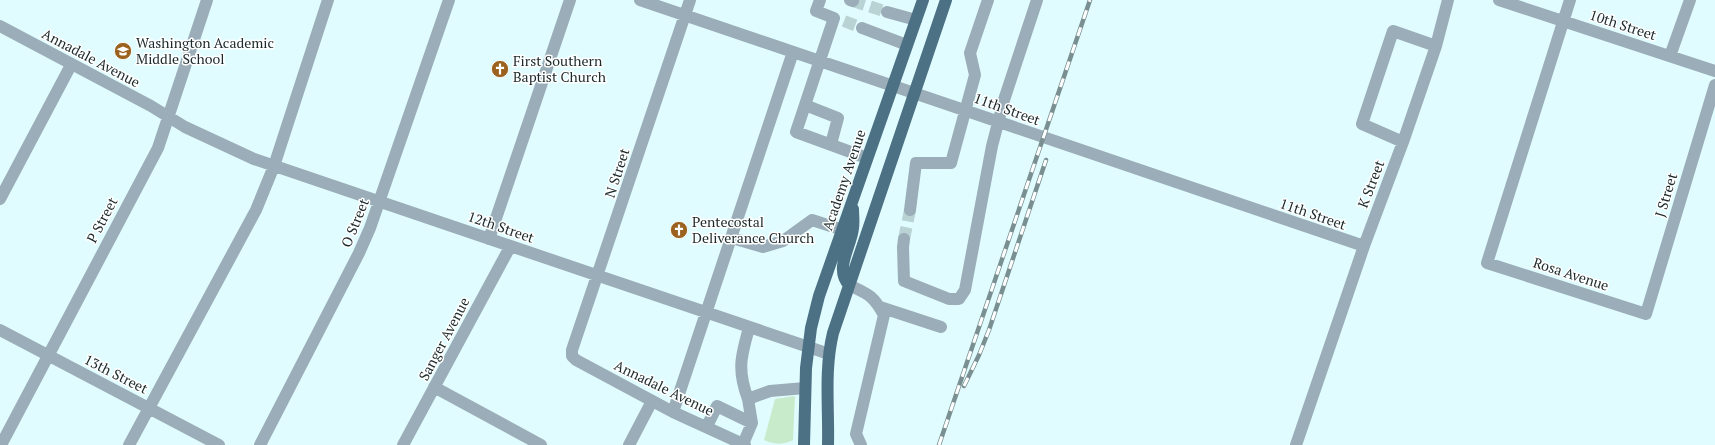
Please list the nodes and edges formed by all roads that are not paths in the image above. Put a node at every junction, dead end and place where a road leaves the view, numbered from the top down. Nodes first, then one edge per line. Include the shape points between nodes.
1 (207, 0) edge
2 (328, 0) edge
3 (449, 0) edge
4 (570, 0) edge
5 (640, 0) edge
6 (690, 0) edge
7 (820, 0) edge
8 (923, 0) edge
9 (946, 0) edge
10 (988, 0) edge
11 (1037, 0) edge
12 (1448, 0) edge
13 (1499, 0) edge
14 (1570, 0) edge
15 (1690, 0) edge
16 (887, 12) tunnel mouth
17 (685, 15) junction
18 (916, 20) junction
19 (1563, 21) junction
20 (0, 26) edge
21 (862, 28) tunnel mouth
22 (907, 45) junction
23 (1436, 46) junction
24 (793, 52) junction
25 (1670, 56) junction
26 (820, 61) junction
27 (71, 65) junction
28 (1715, 71) edge
29 (1715, 85) edge
30 (892, 86) junction
31 (914, 93) junction
32 (805, 105) junction
33 (965, 110) junction
34 (168, 117) junction
35 (998, 122) junction
36 (1403, 142) junction
37 (831, 144) junction
38 (867, 158) junction
39 (274, 166) junction
40 (0, 199) edge
41 (380, 201) junction
42 (852, 202) junction
43 (910, 210) tunnel mouth
44 (843, 230) junction
45 (732, 238) junction
46 (904, 238) tunnel mouth
47 (489, 239) junction
48 (1364, 246) junction
49 (510, 247) junction
50 (598, 275) junction
51 (849, 285) junction
52 (880, 307) junction
53 (705, 313) junction
54 (1646, 314) joint
55 (941, 327) dead end
56 (749, 328) junction
57 (0, 330) edge
58 (808, 348) junction
59 (829, 354) junction
60 (48, 355) junction
61 (572, 356) joint
62 (434, 387) junction
63 (805, 388) junction
64 (748, 398) junction
65 (652, 400) junction
66 (149, 408) junction
67 (674, 412) junction
68 (752, 423) junction
69 (707, 426) junction
70 (519, 440) edge
71 (744, 444) edge
72 (1, 445) edge
73 (129, 445) edge
74 (219, 445) edge
75 (260, 445) edge
76 (403, 445) edge
77 (541, 445) edge
78 (628, 445) edge
79 (804, 445) edge
80 (828, 445) edge
81 (861, 445) edge
82 (1296, 445) edge

1 - 34 street, P Street
2 - 39 street
3 - 41 street, O Street
4 - 47 street
5 - 17 street, 11th Street
6 - 17 street, N Street
7 - 26 street via 816,11 839,20
8 - 18 main road, Academy Avenue
9 - 31 main road
10 - 33 street via 970,53 975,75
11 - 35 street
12 - 23 street, K Street
13 - 19 street, 10th Street
14 - 19 street
15 - 25 street
16 - 18 street
17 - 24 street, 11th Street
17 - 50 street, N Street
18 - 22 main road, Academy Avenue
19 - 25 street, 10th Street
19 - 54 street, Rosa Avenue via 1487,263
20 - 27 street, Annadale Avenue
21 - 22 street
22 - 30 main road, Academy Avenue
23 - 36 street, K Street
23 - 36 street via 1393,31 1362,124
24 - 26 street, 11th Street
24 - 45 street
25 - 28 street, 10th Street
26 - 30 street, 11th Street
26 - 32 street
27 - 34 street, Annadale Avenue
27 - 40 street
29 - 54 street, J Street
30 - 31 street, 11th Street
30 - 38 main road, Academy Avenue
31 - 33 street, 11th Street
31 - 51 main road
32 - 37 street via 838,118
32 - 37 street via 796,132
33 - 35 street, 11th Street
33 - 43 street via 951,163 916,162
34 - 39 street, 12th Street via 219,143
34 - 60 street, P Street via 158,148
35 - 46 street via 965,290 958,299 949,299 904,281
35 - 48 street, 11th Street
36 - 48 street, K Street
37 - 38 street
38 - 42 main road, Academy Avenue
39 - 41 street, 12th Street
39 - 66 street via 256,210
41 - 47 street, 12th Street
41 - 75 street, O Street via 360,253
42 - 44 main road, Academy Avenue
42 - 51 main road via 854,228 842,268 844,280
44 - 45 street via 812,220 783,241 763,247
44 - 58 main road, Academy Avenue via 819,296
45 - 53 street
47 - 49 street, 12th Street
48 - 82 street, K Street
49 - 50 street, 12th Street
49 - 62 street, Sanger Avenue
50 - 53 street, 12th Street
50 - 61 street, N Street
51 - 52 street via 870,296
51 - 59 main road via 833,333
52 - 55 street
52 - 81 street via 884,315 856,434
53 - 56 street, 12th Street
53 - 67 street
56 - 58 street, 12th Street
56 - 64 street via 741,358 743,385
57 - 60 street, 13th Street
58 - 59 street, 12th Street
58 - 63 main road, Academy Avenue
59 - 80 main road
60 - 66 street, 13th Street
60 - 72 street, P Street
61 - 65 street, Annadale Avenue
62 - 70 street
62 - 76 street, Sanger Avenue
63 - 64 street via 770,391
63 - 79 main road, Academy Avenue
64 - 68 street
65 - 67 street, Annadale Avenue
65 - 78 street
66 - 73 street
66 - 74 street, 13th Street
67 - 69 street, Annadale Avenue
68 - 69 street via 717,406
68 - 71 street
69 - 71 street, Annadale Avenue
70 - 77 street

